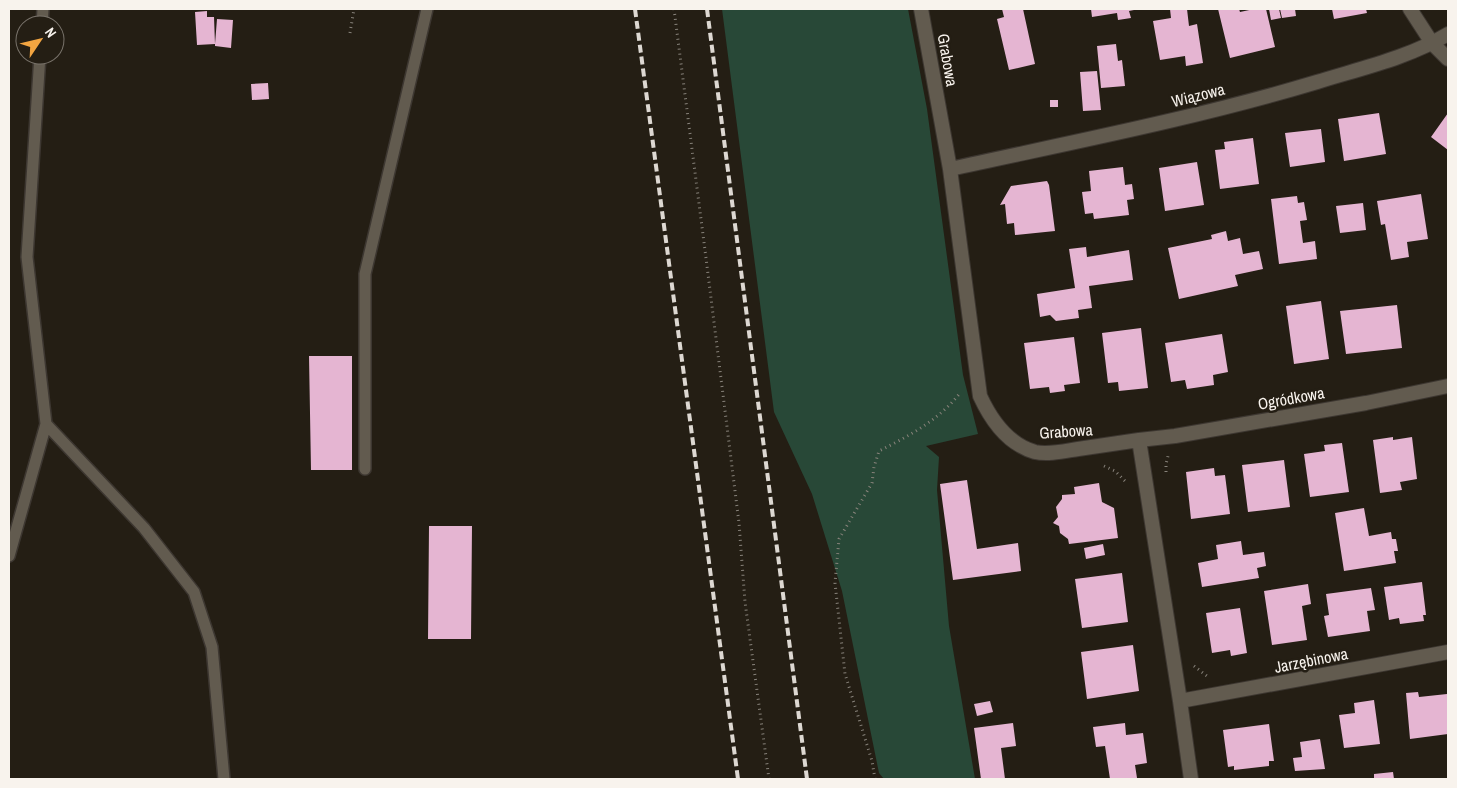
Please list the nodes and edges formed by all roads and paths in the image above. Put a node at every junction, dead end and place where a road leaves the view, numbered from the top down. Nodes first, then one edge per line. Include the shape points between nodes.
1 (354, 9) edge
2 (426, 9) edge
3 (674, 9) edge
4 (921, 9) edge
5 (1410, 9) edge
6 (350, 33) dead end
7 (1448, 34) edge
8 (1432, 43) junction
9 (1448, 59) edge
10 (39, 65) edge
11 (950, 169) junction
12 (977, 380) junction
13 (1448, 386) edge
14 (46, 424) junction
15 (1139, 440) junction
16 (1172, 452) dead end
17 (1096, 464) dead end
18 (365, 469) dead end
19 (1167, 480) dead end
20 (1125, 481) dead end
21 (9, 556) edge
22 (1448, 652) edge
23 (1180, 701) junction
24 (224, 779) edge
25 (769, 779) edge
26 (876, 779) edge
27 (1191, 779) edge

1 - 6 path
2 - 18 lane via 365,274
3 - 25 path
4 - 11 street, Grabowa
5 - 8 street
7 - 8 street, Wiązowa
8 - 9 street
8 - 11 street, Wiązowa via 1411,53 1284,92
10 - 14 lane via 27,256
11 - 12 street, Grabowa
12 - 15 street, Grabowa via 988,413 1001,431 1036,452
12 - 26 path via 964,388 951,405 924,427 878,451 872,483 839,539 835,583 845,674
13 - 15 street, Ogródkowa via 1366,403
14 - 21 lane
14 - 24 lane via 144,528 194,592 212,647
15 - 23 street
16 - 19 path via 1167,457
17 - 20 path via 1115,471
22 - 23 street, Jarzębinowa
23 - 27 street

